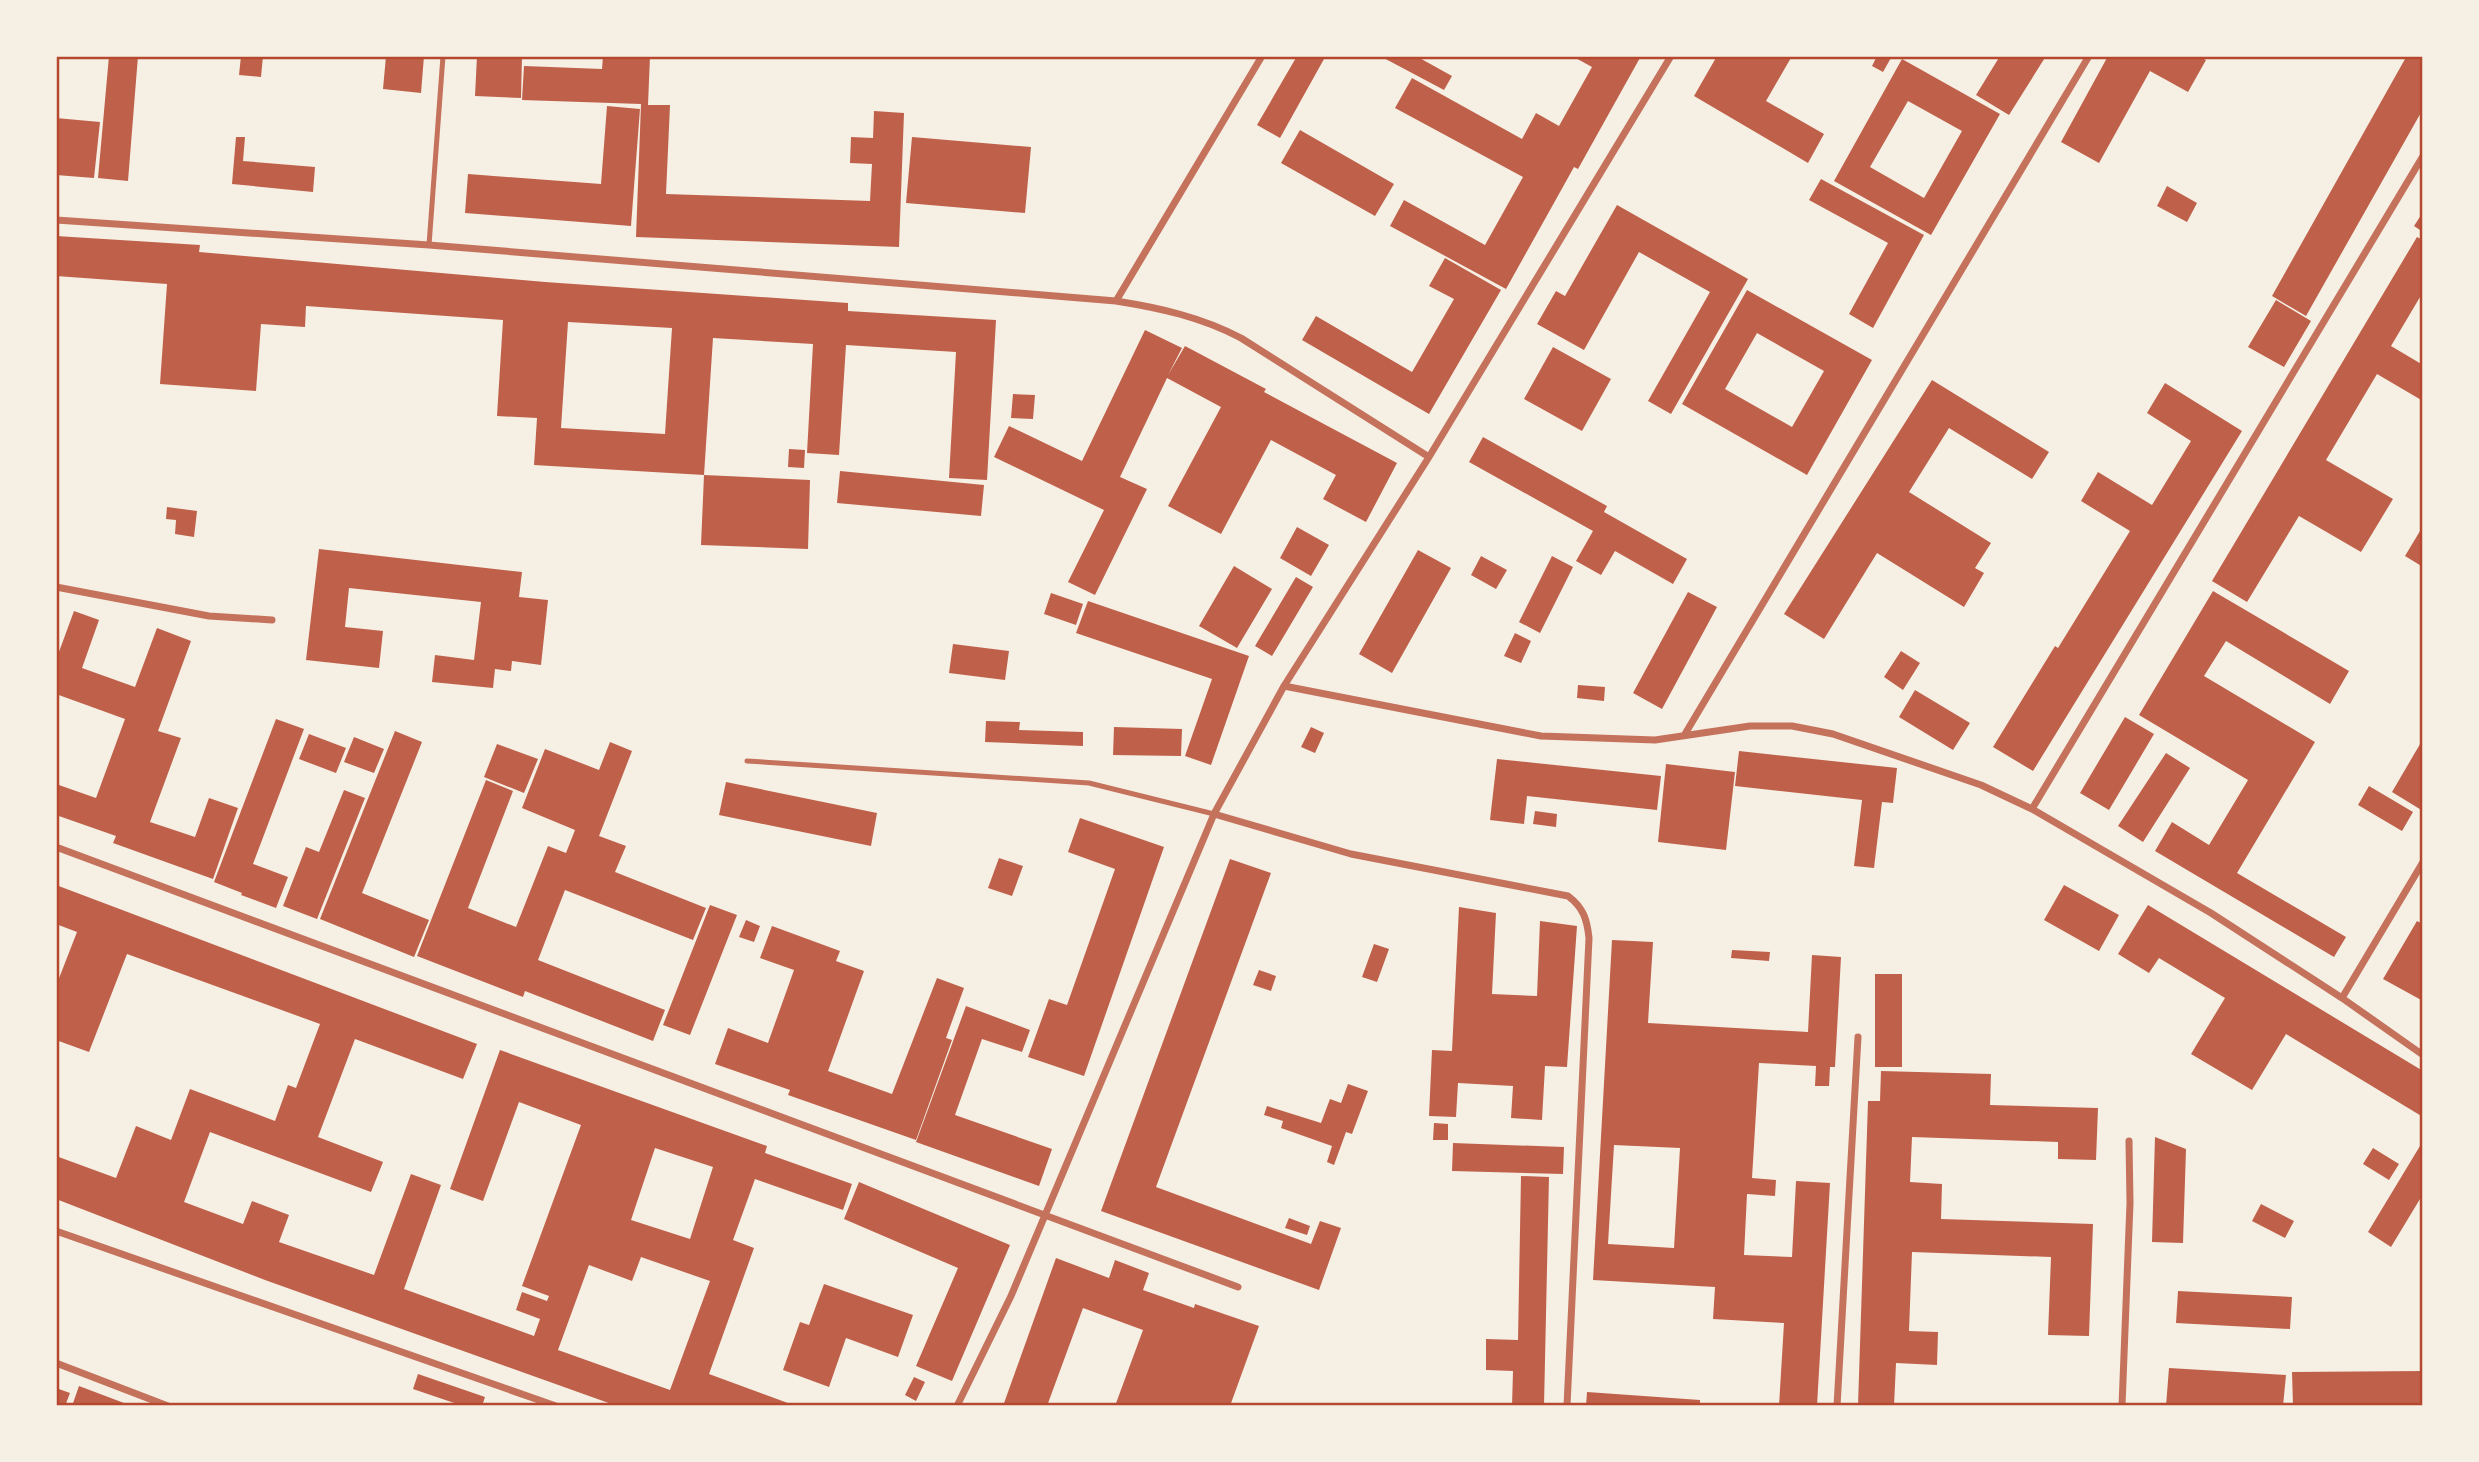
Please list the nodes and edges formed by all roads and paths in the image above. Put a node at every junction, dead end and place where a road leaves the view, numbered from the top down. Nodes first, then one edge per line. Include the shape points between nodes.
1 (443, 56) edge
2 (1262, 56) edge
3 (1671, 56) edge
4 (2089, 56) edge
5 (2423, 156) edge
6 (56, 220) edge
7 (429, 245) junction
8 (1116, 301) junction
9 (1429, 457) junction
10 (56, 587) edge
11 (272, 620) dead end
12 (1284, 686) junction
13 (1685, 734) junction
14 (747, 761) dead end
15 (2032, 809) junction
16 (1214, 814) junction
17 (56, 848) edge
18 (2423, 862) edge
19 (2342, 998) junction
20 (1858, 1037) dead end
21 (2423, 1055) edge
22 (2129, 1141) dead end
23 (1044, 1215) junction
24 (56, 1231) edge
25 (1238, 1287) dead end
26 (56, 1363) edge
27 (168, 1406) edge
28 (556, 1406) edge
29 (957, 1406) edge
30 (1567, 1406) edge
31 (1837, 1406) edge
32 (2122, 1406) edge

1 - 7 lane
2 - 8 street
3 - 9 street
4 - 13 street
5 - 15 street
6 - 7 street
7 - 8 street
8 - 9 street via 1164,309 1215,325
9 - 12 street
10 - 11 street via 209,615
12 - 13 street via 1541,736 1655,740
12 - 16 street
13 - 15 street via 1750,726 1792,726 1833,734 1981,785
14 - 16 lane via 1089,783
15 - 19 street via 2211,914
16 - 23 street
16 - 30 street via 1351,854 1568,897 1581,908 1589,938
17 - 23 street
18 - 19 street
19 - 21 street
20 - 31 street
22 - 32 street
23 - 25 street
23 - 29 street via 1011,1296
24 - 28 street
26 - 27 street

